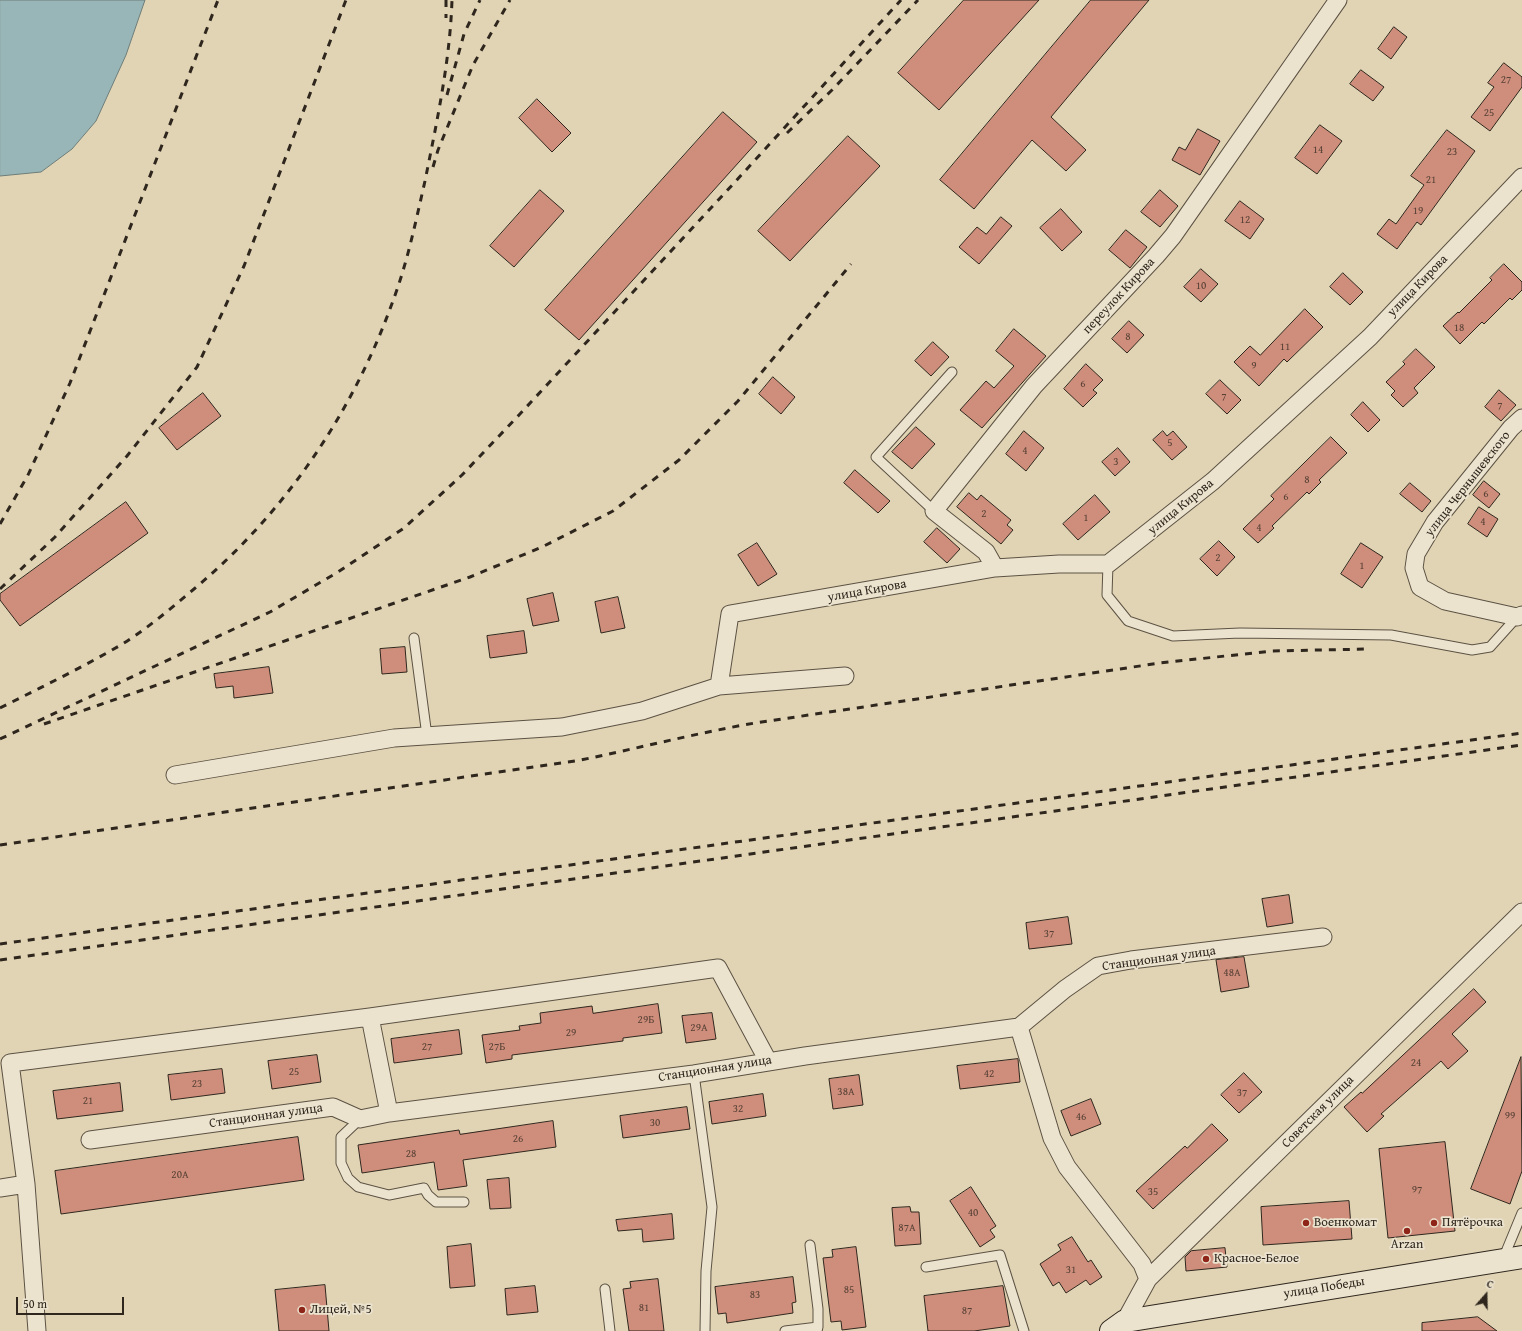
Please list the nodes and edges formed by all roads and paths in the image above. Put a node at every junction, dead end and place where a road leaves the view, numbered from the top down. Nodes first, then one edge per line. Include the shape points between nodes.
1 (1338, 0) edge
2 (1522, 177) edge
3 (952, 372) dead end
4 (1522, 418) edge
5 (934, 511) junction
6 (1108, 564) junction
7 (995, 568) junction
8 (1520, 616) edge
9 (414, 638) dead end
10 (845, 676) dead end
11 (719, 686) junction
12 (427, 736) junction
13 (175, 775) dead end
14 (1522, 912) edge
15 (1323, 938) dead end
16 (370, 1016) junction
17 (1019, 1027) junction
18 (768, 1061) junction
19 (694, 1074) junction
20 (389, 1113) junction
21 (360, 1119) junction
22 (90, 1140) dead end
23 (26, 1184) junction
24 (0, 1188) edge
25 (464, 1202) dead end
26 (1522, 1212) edge
27 (810, 1245) dead end
28 (1513, 1258) edge
29 (926, 1267) dead end
30 (1148, 1279) junction
31 (604, 1289) dead end
32 (1118, 1326) edge
33 (818, 1329) edge
34 (37, 1331) edge
35 (610, 1331) edge
36 (704, 1331) edge
37 (785, 1331) edge
38 (1024, 1331) edge

1 - 5 street, переулок Кирова via 1173,236 1034,386
2 - 6 street, улица Кирова via 1370,337 1213,481
3 - 5 lane via 876,457
4 - 8 street, улица Чернышевского via 1511,428 1435,522 1416,554 1414,568 1420,587 1445,601
5 - 7 street via 986,552
6 - 7 street, улица Кирова
6 - 8 lane via 1107,595 1128,621 1173,636 1240,633 1391,635 1472,650 1490,647
7 - 11 street, улица Кирова via 730,614
9 - 12 lane
10 - 11 street
11 - 12 street via 642,711 562,727
12 - 13 street via 394,738
14 - 30 street, Советская улица
15 - 17 street, Станционная улица via 1098,966
16 - 18 street via 718,968
16 - 20 street
16 - 23 street via 10,1063
17 - 18 street, Станционная улица
17 - 30 street via 1052,1138 1067,1167 1142,1264
18 - 19 street, Станционная улица
19 - 20 street, Станционная улица
19 - 36 lane via 712,1207
20 - 21 street, Станционная улица
21 - 22 street, Станционная улица via 333,1107
21 - 25 lane via 341,1137 342,1163 348,1178 358,1187 389,1195 424,1188 428,1196 436,1202
23 - 24 street
23 - 34 street
26 - 28 lane
27 - 33 lane
28 - 32 street, улица Победы
29 - 38 lane via 1000,1255
30 - 32 street, Советская улица
31 - 35 lane
33 - 37 lane

